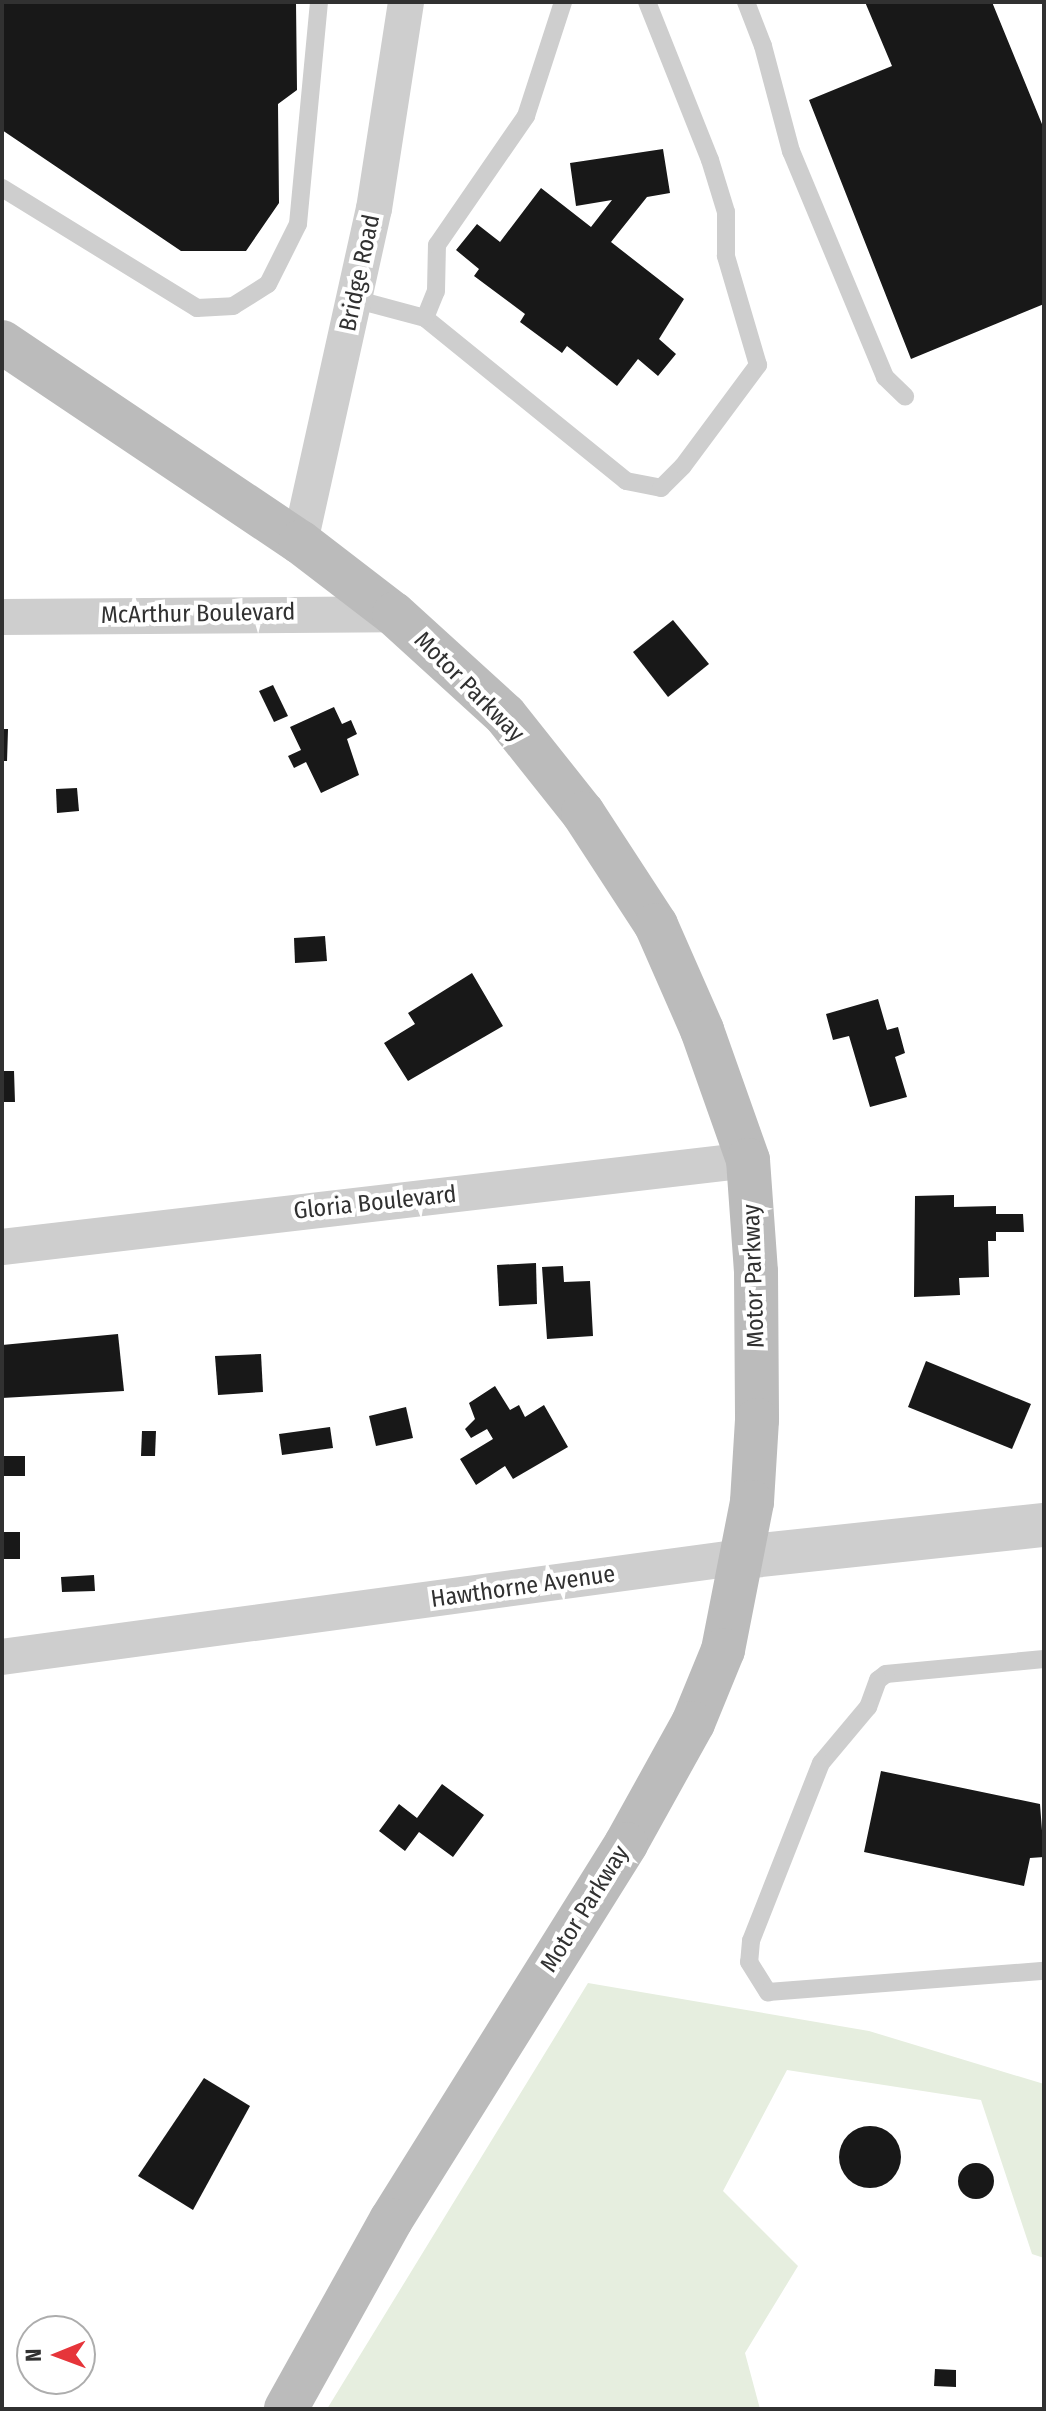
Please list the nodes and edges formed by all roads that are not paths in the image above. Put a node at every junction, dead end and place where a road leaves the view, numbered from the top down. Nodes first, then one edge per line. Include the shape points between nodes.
1 (319, 2) edge
2 (406, 2) edge
3 (563, 2) edge
4 (647, 2) edge
5 (746, 2) edge
6 (2, 188) edge
7 (354, 299) junction
8 (425, 318) junction
9 (2, 342) edge
10 (905, 396) dead end
11 (300, 542) junction
12 (394, 614) junction
13 (2, 617) edge
14 (748, 1160) junction
15 (2, 1247) edge
16 (1044, 1525) edge
17 (743, 1557) junction
18 (2, 1657) edge
19 (1044, 1659) edge
20 (1044, 1971) edge
21 (286, 2409) edge

1 - 6 lane via 298,224 268,284 233,306 197,308
2 - 7 street, Bridge Road via 374,209
3 - 8 lane via 526,116 437,245 436,291
4 - 8 lane via 726,212 726,256 758,365 661,488 626,481
5 - 10 lane via 791,151 885,377
7 - 8 lane
7 - 11 street, Bridge Road
9 - 11 main road, Motor Parkway
11 - 12 main road, Motor Parkway
12 - 13 street, McArthur Boulevard
12 - 14 main road, Motor Parkway via 505,715 583,813 656,925 702,1030
14 - 15 street, Gloria Boulevard
14 - 17 main road, Motor Parkway via 756,1272 757,1420
16 - 17 street, Hawthorne Avenue
17 - 18 street, Hawthorne Avenue
17 - 21 main road, Motor Parkway via 723,1650 693,1723 626,1844 391,2220
19 - 20 lane via 886,1674 878,1680 868,1707 821,1763 751,1941 749,1962 768,1992

